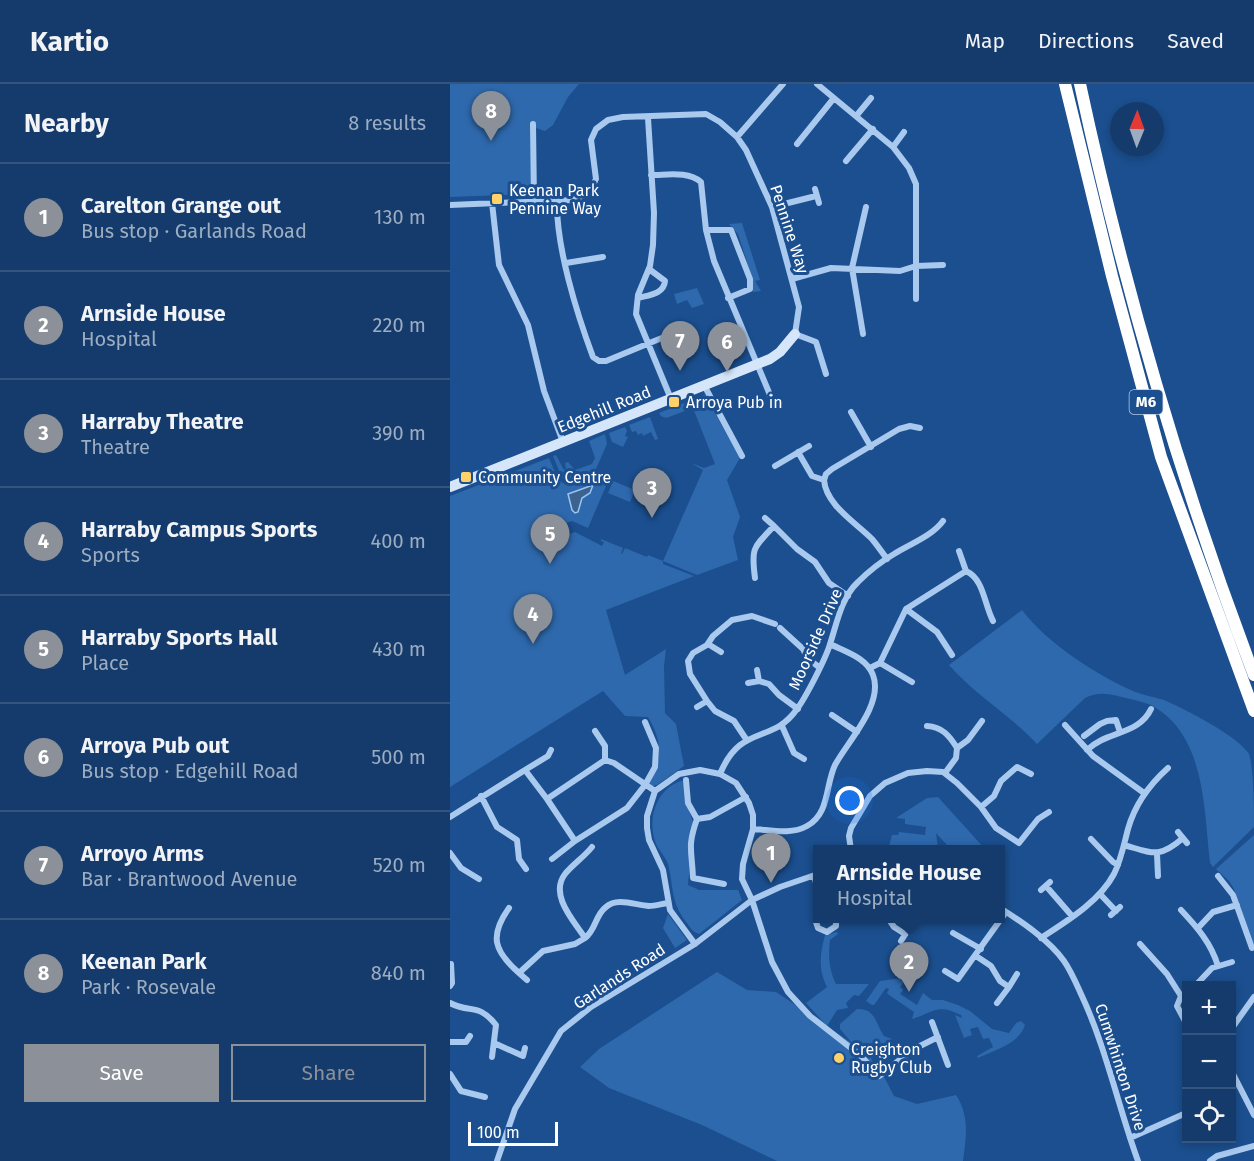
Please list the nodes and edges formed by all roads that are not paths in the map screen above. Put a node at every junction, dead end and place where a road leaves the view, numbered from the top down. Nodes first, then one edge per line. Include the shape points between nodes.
1 (783, 84) edge
2 (818, 84) edge
3 (1065, 84) edge
4 (1080, 84) edge
5 (834, 98) junction
6 (871, 98) dead end
7 (857, 115) junction
8 (648, 118) junction
9 (533, 124) dead end
10 (873, 129) junction
11 (904, 132) dead end
12 (737, 137) junction
13 (797, 144) dead end
14 (893, 147) junction
15 (846, 161) dead end
16 (651, 175) junction
17 (817, 196) dead end
18 (557, 201) junction
19 (534, 202) junction
20 (492, 203) junction
21 (450, 205) edge
22 (772, 207) junction
23 (866, 207) dead end
24 (706, 230) junction
25 (603, 257) dead end
26 (566, 263) junction
27 (916, 266) junction
28 (944, 266) dead end
29 (852, 268) junction
30 (649, 270) junction
31 (792, 279) junction
32 (638, 298) junction
33 (728, 298) junction
34 (915, 299) dead end
35 (686, 328) dead end
36 (863, 333) dead end
37 (795, 334) junction
38 (649, 343) junction
39 (758, 364) junction
40 (826, 374) dead end
41 (704, 385) junction
42 (671, 399) junction
43 (773, 402) dead end
44 (851, 412) dead end
45 (920, 428) dead end
46 (563, 442) junction
47 (809, 446) dead end
48 (871, 447) junction
49 (798, 452) junction
50 (742, 456) dead end
51 (775, 466) dead end
52 (824, 480) junction
53 (450, 487) edge
54 (765, 518) dead end
55 (943, 520) dead end
56 (774, 526) junction
57 (958, 551) dead end
58 (887, 559) junction
59 (966, 572) junction
60 (755, 578) dead end
61 (848, 596) junction
62 (906, 609) junction
63 (993, 621) dead end
64 (708, 644) junction
65 (830, 644) junction
66 (721, 652) dead end
67 (952, 655) dead end
68 (880, 663) junction
69 (819, 667) junction
70 (870, 668) junction
71 (757, 670) dead end
72 (1254, 675) edge
73 (759, 681) junction
74 (912, 682) dead end
75 (748, 683) dead end
76 (707, 701) junction
77 (697, 707) dead end
78 (798, 709) junction
79 (1151, 709) dead end
80 (1254, 711) edge
81 (832, 715) dead end
82 (942, 719) dead end
83 (982, 721) dead end
84 (645, 722) dead end
85 (1100, 724) junction
86 (1065, 725) dead end
87 (782, 726) junction
88 (927, 726) dead end
89 (938, 727) junction
90 (595, 731) dead end
91 (857, 732) junction
92 (1120, 732) junction
93 (1084, 736) dead end
94 (1104, 737) junction
95 (746, 739) junction
96 (957, 748) junction
97 (551, 750) dead end
98 (1087, 750) junction
99 (605, 760) junction
100 (794, 764) dead end
101 (1168, 768) dead end
102 (525, 770) junction
103 (945, 773) junction
104 (720, 774) junction
105 (1031, 774) dead end
106 (686, 780) dead end
107 (645, 785) junction
108 (655, 791) junction
109 (1144, 793) junction
110 (481, 796) junction
111 (746, 797) junction
112 (547, 799) junction
113 (981, 807) junction
114 (1049, 812) dead end
115 (450, 817) edge
116 (697, 819) junction
117 (753, 829) junction
118 (1178, 832) dead end
119 (1091, 839) dead end
120 (575, 842) junction
121 (850, 845) edge
122 (1124, 845) junction
123 (592, 847) dead end
124 (450, 853) edge
125 (1157, 854) junction
126 (552, 859) dead end
127 (1118, 865) junction
128 (526, 869) dead end
129 (813, 876) edge
130 (1158, 876) dead end
131 (1218, 876) dead end
132 (479, 879) dead end
133 (724, 884) dead end
134 (1046, 886) dead end
135 (1100, 894) junction
136 (752, 900) junction
137 (668, 903) junction
138 (1237, 905) junction
139 (509, 909) dead end
140 (1181, 910) dead end
141 (1005, 911) edge
142 (1116, 911) dead end
143 (1072, 916) junction
144 (816, 923) edge
145 (836, 923) edge
146 (891, 923) edge
147 (996, 923) edge
148 (910, 927) dead end
149 (1198, 928) junction
150 (953, 933) dead end
151 (905, 934) junction
152 (585, 938) junction
153 (1041, 938) junction
154 (901, 941) dead end
155 (695, 944) junction
156 (1140, 945) dead end
157 (1252, 948) dead end
158 (981, 949) junction
159 (976, 956) junction
160 (1232, 962) dead end
161 (451, 964) edge
162 (1218, 966) junction
163 (945, 971) dead end
164 (519, 973) junction
165 (1017, 975) dead end
166 (526, 980) dead end
167 (1199, 981) edge
168 (450, 986) edge
169 (1009, 987) junction
170 (1182, 992) edge
171 (1182, 997) edge
172 (1254, 997) edge
173 (450, 1002) edge
174 (997, 1003) dead end
175 (1182, 1015) edge
176 (932, 1022) dead end
177 (1236, 1022) edge
178 (470, 1036) dead end
179 (938, 1037) junction
180 (450, 1042) edge
181 (494, 1043) junction
182 (525, 1048) dead end
183 (492, 1057) dead end
184 (948, 1065) dead end
185 (450, 1074) edge
186 (1236, 1078) edge
187 (485, 1096) dead end
188 (1251, 1099) edge
189 (1182, 1115) edge
190 (1254, 1115) edge
191 (1130, 1138) junction
192 (1254, 1146) edge
193 (1231, 1152) junction
194 (497, 1161) edge
195 (1138, 1161) edge
196 (1210, 1161) edge
197 (1233, 1161) edge

1 - 12 street
2 - 5 street
3 - 80 highway, M6 via 1161,457
4 - 72 highway, M6 via 1150,359 1207,543
5 - 7 street
5 - 13 street
6 - 7 street
7 - 10 street
8 - 12 street, Pennine Way via 705,114
8 - 16 street
8 - 18 street, Pennine Way via 608,120 596,129 591,140 596,179 589,193
9 - 19 street
10 - 14 street
10 - 15 street
11 - 14 street
12 - 22 street, Pennine Way
14 - 27 street via 916,184
16 - 24 street via 688,175 701,182
16 - 30 street via 654,213
17 - 22 street
18 - 19 street, Pennine Way
18 - 26 street
19 - 20 street, Pennine Way
20 - 21 street, Pennine Way
20 - 46 street via 499,265 528,325 544,391
22 - 31 street, Pennine Way
23 - 29 street
24 - 33 street
24 - 33 street via 731,230 750,279 750,289
25 - 26 street
26 - 38 street via 593,357 606,361
27 - 28 street
27 - 29 street via 900,271
27 - 34 street
29 - 31 street via 831,268
29 - 36 street
30 - 32 street
30 - 32 street via 665,280 664,286 661,291
31 - 37 street, Pennine Way via 799,307
32 - 38 street via 636,314
33 - 39 street
35 - 38 street
37 - 39 street, Edgehill Road via 780,352
37 - 40 street via 816,342
38 - 42 street
39 - 41 street, Edgehill Road
39 - 43 street
41 - 42 street, Edgehill Road
41 - 50 street
42 - 46 street, Edgehill Road
44 - 48 street
45 - 48 street via 903,428
46 - 53 street, Edgehill Road
47 - 49 street
48 - 52 street via 829,471
49 - 51 street
49 - 52 street via 812,476
52 - 58 street via 834,503
54 - 56 street
55 - 58 street, Moorside Drive via 935,530
56 - 60 street via 755,546
56 - 61 street via 815,562 829,583
57 - 59 street
58 - 61 street, Moorside Drive via 857,582
59 - 62 street
59 - 63 street via 980,583
61 - 65 street, Moorside Drive
62 - 67 street via 937,632
62 - 68 street
64 - 66 street
64 - 69 street via 726,622 758,617 777,626
64 - 76 street via 692,655 688,665
65 - 69 street, Moorside Drive
65 - 70 street
68 - 70 street
68 - 74 street
69 - 78 street, Moorside Drive
70 - 91 street via 874,678 873,700
71 - 73 street
73 - 75 street
73 - 78 street via 769,684
76 - 77 street
76 - 95 street via 715,711 734,721
78 - 87 street, Moorside Drive
79 - 92 street via 1144,721
81 - 91 street
82 - 89 street
83 - 96 street
84 - 107 street via 656,748 655,767
85 - 92 street via 1116,720
85 - 93 street
85 - 94 street
86 - 98 street
87 - 95 street, Moorside Drive
87 - 100 street via 794,753 801,757
88 - 89 street
89 - 96 street
90 - 99 street via 605,746
91 - 117 street via 835,765 819,816 794,831
92 - 94 street
94 - 98 street
95 - 104 street, Moorside Drive via 727,758
96 - 103 street via 956,758
97 - 102 street
98 - 109 street
99 - 107 street
99 - 112 street
101 - 109 street
102 - 110 street
102 - 112 street
103 - 113 street
103 - 121 street via 909,773 885,783 870,796 856,818 849,836
104 - 108 street via 690,771
104 - 111 street via 736,783
105 - 113 street via 1017,766
106 - 116 street via 688,802
107 - 108 street
107 - 120 street via 627,808
108 - 137 street via 647,816 647,834 663,870
109 - 122 street
110 - 115 street
110 - 128 street via 497,828 517,840 519,858
111 - 116 street via 710,817
111 - 117 street
112 - 120 street
113 - 114 street via 996,828 1019,843 1038,819
116 - 133 street via 689,850 693,878
117 - 136 street via 742,875
118 - 125 street via 1185,841
119 - 127 street
120 - 126 street
122 - 125 street
122 - 127 street
123 - 152 street via 566,873 559,887 560,897
124 - 132 street via 461,868
125 - 130 street
127 - 135 street
129 - 136 street, Garlands Road
131 - 138 street
134 - 143 street
135 - 142 street
135 - 143 street
136 - 155 street, Garlands Road
136 - 179 street via 772,962 788,992 879,1076 914,1049
137 - 152 street via 610,904
137 - 155 street
138 - 149 street via 1213,912
138 - 157 street
139 - 164 street via 497,930 497,942 502,957
140 - 149 street
141 - 153 street, Cumwhinton Drive
143 - 153 street
144 - 145 street via 827,932
146 - 151 street
147 - 158 street
148 - 151 street
149 - 162 street via 1213,949
150 - 158 street
151 - 154 street
152 - 164 street via 543,951
153 - 191 street, Cumwhinton Drive via 1063,959 1089,1010
155 - 194 street, Garlands Road via 591,1007 561,1031 515,1109
156 - 170 street
158 - 159 street
159 - 163 street via 958,979
159 - 169 street
160 - 162 street
161 - 168 street
162 - 167 street
164 - 166 street
165 - 169 street
169 - 174 street
171 - 175 street via 1177,1006
172 - 177 street
173 - 181 street via 488,1015 496,1025
176 - 179 street
178 - 180 street via 466,1042
179 - 184 street
181 - 182 street via 523,1056
181 - 183 street
185 - 187 street via 461,1091
186 - 188 street
188 - 190 street
189 - 191 street
191 - 195 street, Cumwhinton Drive
192 - 193 street
193 - 196 street
193 - 197 street

